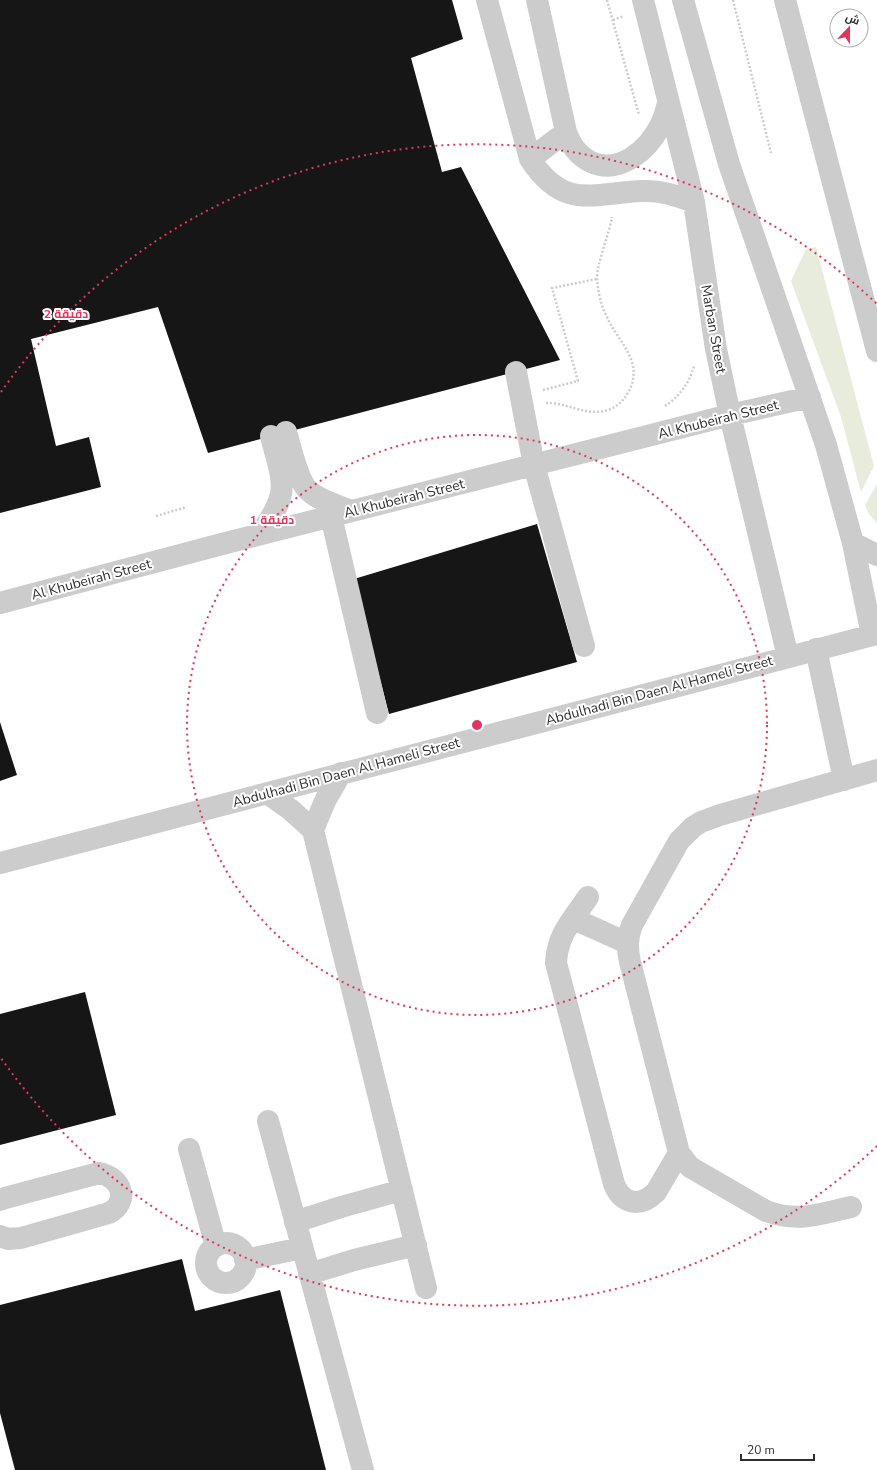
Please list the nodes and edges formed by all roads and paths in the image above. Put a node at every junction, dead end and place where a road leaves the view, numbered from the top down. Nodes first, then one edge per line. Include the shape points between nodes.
1 (487, 0) edge
2 (537, 0) edge
3 (607, 0) edge
4 (643, 0) edge
5 (683, 0) edge
6 (733, 0) edge
7 (785, 0) edge
8 (668, 103) junction
9 (566, 132) junction
10 (645, 148) junction
11 (771, 153) dead end
12 (530, 159) junction
13 (694, 202) junction
14 (613, 215) dead end
15 (597, 278) junction
16 (877, 351) edge
17 (696, 360) dead end
18 (516, 372) dead end
19 (541, 390) dead end
20 (810, 397) junction
21 (544, 403) dead end
22 (661, 408) dead end
23 (730, 415) junction
24 (534, 465) junction
25 (187, 508) dead end
26 (341, 514) junction
27 (156, 516) dead end
28 (260, 534) junction
29 (853, 543) junction
30 (877, 555) edge
31 (0, 603) edge
32 (875, 634) edge
33 (584, 646) dead end
34 (816, 649) junction
35 (788, 657) junction
36 (377, 713) dead end
37 (877, 770) edge
38 (341, 773) junction
39 (844, 780) junction
40 (267, 793) junction
41 (313, 830) junction
42 (0, 863) edge
43 (588, 897) dead end
44 (574, 919) junction
45 (627, 943) junction
46 (268, 1121) dead end
47 (189, 1149) dead end
48 (679, 1153) junction
49 (402, 1190) junction
50 (0, 1200) edge
51 (851, 1207) dead end
52 (295, 1222) junction
53 (0, 1236) edge
54 (416, 1245) junction
55 (216, 1246) junction
56 (302, 1248) junction
57 (245, 1260) junction
58 (309, 1274) junction
59 (426, 1288) dead end
60 (363, 1470) edge

1 - 12 street
2 - 9 street
3 - 10 path
4 - 8 street, Marban Street
5 - 20 street via 729,164
6 - 11 path
7 - 16 street
8 - 10 street via 660,127
8 - 13 street, Marban Street
9 - 10 street via 576,152 595,164 606,166 626,162
9 - 12 street
12 - 13 street via 547,180 557,188 570,193 596,196 651,191
13 - 23 street, Marban Street via 716,349
14 - 15 path
15 - 19 path via 552,288 578,381
15 - 21 path via 599,297 606,316 628,350 633,363 632,385 618,405 608,410 587,412 564,405
17 - 22 path via 692,375 682,391
18 - 24 street
20 - 23 street, Al Khubeirah Street
20 - 29 street
23 - 24 street, Al Khubeirah Street
23 - 35 street, Marban Street
24 - 26 street, Al Khubeirah Street
24 - 33 street
25 - 27 path
26 - 28 street, Al Khubeirah Street
26 - 28 street via 308,490 301,481 279,434 282,489 271,518
26 - 36 street
28 - 31 street, Al Khubeirah Street
29 - 30 street
29 - 32 street
32 - 34 street, Abdulhadi Bin Daen Al Hameli Street
34 - 35 street, Abdulhadi Bin Daen Al Hameli Street
34 - 39 street
35 - 38 street, Abdulhadi Bin Daen Al Hameli Street
37 - 39 street
38 - 40 street, Abdulhadi Bin Daen Al Hameli Street
38 - 41 street via 325,801
39 - 45 street via 720,815 693,827 673,850 632,925
40 - 41 street
40 - 42 street, Abdulhadi Bin Daen Al Hameli Street
41 - 49 street
43 - 44 street
44 - 45 street
44 - 48 street via 559,942 556,963 610,1169 621,1197 636,1202 650,1198
45 - 48 street
46 - 52 street
47 - 55 street
48 - 51 street via 697,1172 776,1215 809,1217
49 - 52 street
49 - 54 street
50 - 53 street via 99,1174 106,1174 112,1178 120,1188 121,1196 115,1210 109,1213 22,1238 8,1239
52 - 56 street
54 - 58 street
54 - 59 street
55 - 57 street via 224,1244 238,1248
55 - 57 street via 210,1251 206,1266 208,1273 220,1283 236,1281 242,1275
56 - 57 street
56 - 58 street
58 - 60 street

